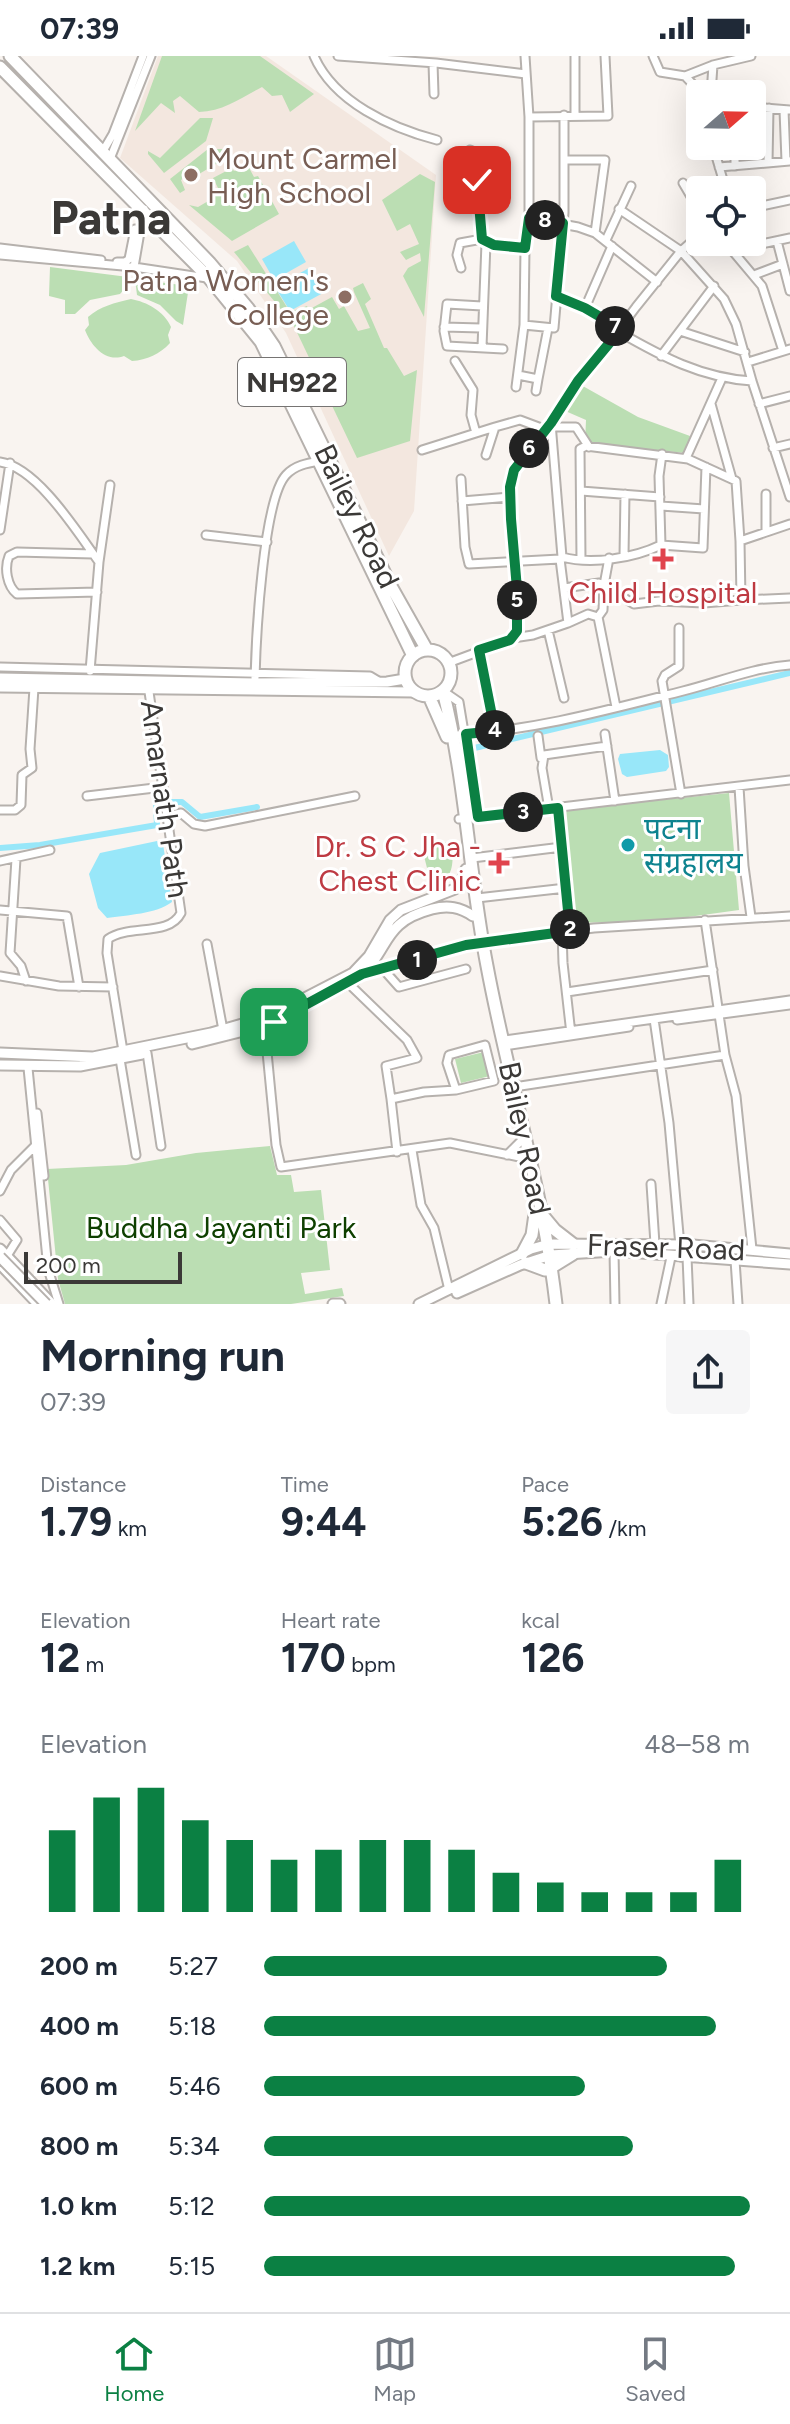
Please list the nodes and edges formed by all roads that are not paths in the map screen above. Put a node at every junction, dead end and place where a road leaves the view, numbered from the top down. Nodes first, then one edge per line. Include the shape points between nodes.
1 (10, 56) edge
2 (143, 56) edge
3 (151, 56) edge
4 (314, 56) edge
5 (338, 56) edge
6 (525, 56) edge
7 (575, 56) edge
8 (605, 56) edge
9 (653, 56) edge
10 (751, 56) edge
11 (716, 61) edge
12 (433, 63) junction
13 (0, 67) edge
14 (526, 74) junction
15 (685, 76) junction
16 (689, 80) edge
17 (434, 94) dead end
18 (766, 108) edge
19 (769, 108) junction
20 (787, 110) edge
21 (575, 114) junction
22 (564, 115) junction
23 (529, 117) junction
24 (87, 134) junction
25 (113, 134) junction
26 (437, 140) dead end
27 (119, 141) junction
28 (470, 150) dead end
29 (106, 155) junction
30 (564, 160) junction
31 (717, 160) edge
32 (735, 160) edge
33 (788, 161) edge
34 (768, 163) junction
35 (735, 166) junction
36 (719, 167) junction
37 (122, 173) junction
38 (722, 176) edge
39 (683, 183) dead end
40 (631, 186) dead end
41 (686, 188) edge
42 (145, 197) junction
43 (790, 200) edge
44 (766, 205) edge
45 (619, 209) junction
46 (140, 212) junction
47 (529, 218) junction
48 (563, 223) junction
49 (595, 233) junction
50 (790, 238) edge
51 (484, 241) junction
52 (777, 241) junction
53 (609, 243) junction
54 (766, 243) edge
55 (686, 247) edge
56 (0, 248) edge
57 (525, 248) junction
58 (681, 251) junction
59 (0, 255) edge
60 (738, 256) edge
61 (783, 264) junction
62 (134, 267) junction
63 (461, 268) dead end
64 (754, 275) junction
65 (209, 278) junction
66 (657, 282) junction
67 (714, 286) junction
68 (790, 291) edge
69 (556, 296) junction
70 (482, 306) junction
71 (585, 308) junction
72 (524, 325) junction
73 (444, 327) junction
74 (481, 328) junction
75 (548, 328) junction
76 (620, 330) junction
77 (680, 331) junction
78 (482, 347) junction
79 (503, 349) dead end
80 (787, 350) edge
81 (745, 352) junction
82 (661, 356) junction
83 (455, 361) dead end
84 (748, 362) junction
85 (518, 375) junction
86 (722, 378) junction
87 (538, 379) junction
88 (752, 381) junction
89 (516, 387) dead end
90 (536, 391) dead end
91 (790, 396) edge
92 (711, 404) junction
93 (759, 404) junction
94 (549, 426) junction
95 (495, 427) junction
96 (476, 433) junction
97 (790, 444) edge
98 (589, 447) junction
99 (773, 448) junction
100 (422, 450) dead end
101 (662, 454) junction
102 (486, 455) dead end
103 (686, 458) junction
104 (320, 461) junction
105 (0, 462) edge
106 (10, 463) junction
107 (706, 467) junction
108 (461, 479) dead end
109 (732, 479) junction
110 (110, 485) dead end
111 (581, 491) junction
112 (625, 494) junction
113 (766, 494) dead end
114 (510, 497) junction
115 (660, 497) junction
116 (790, 497) edge
117 (462, 501) junction
118 (661, 506) junction
119 (704, 509) junction
120 (790, 524) edge
121 (0, 530) edge
122 (766, 532) junction
123 (206, 535) dead end
124 (740, 541) junction
125 (267, 542) junction
126 (661, 545) junction
127 (93, 554) junction
128 (624, 556) junction
129 (561, 558) junction
130 (609, 558) junction
131 (581, 559) junction
132 (513, 561) junction
133 (99, 562) junction
134 (604, 585) junction
135 (564, 588) junction
136 (97, 592) junction
137 (790, 598) edge
138 (741, 600) junction
139 (598, 617) junction
140 (568, 623) junction
141 (679, 628) dead end
142 (548, 630) junction
143 (513, 638) junction
144 (427, 650) junction
145 (479, 650) junction
146 (413, 656) junction
147 (448, 663) junction
148 (790, 665) edge
149 (0, 667) edge
150 (90, 675) junction
151 (0, 678) edge
152 (405, 679) junction
153 (255, 683) junction
154 (148, 686) junction
155 (0, 687) edge
156 (34, 688) junction
157 (443, 691) junction
158 (414, 692) junction
159 (429, 696) junction
160 (664, 697) junction
161 (564, 698) dead end
162 (616, 707) junction
163 (495, 731) junction
164 (605, 734) dead end
165 (463, 736) junction
166 (538, 736) dead end
167 (607, 746) junction
168 (541, 760) junction
169 (790, 780) edge
170 (163, 787) junction
171 (739, 787) junction
172 (681, 794) junction
173 (87, 796) dead end
174 (355, 796) dead end
175 (615, 801) junction
176 (553, 809) junction
177 (0, 810) edge
178 (167, 816) junction
179 (468, 818) junction
180 (562, 847) junction
181 (50, 850) dead end
182 (16, 859) junction
183 (0, 861) edge
184 (469, 863) junction
185 (566, 888) junction
186 (477, 898) junction
187 (0, 910) edge
188 (12, 910) junction
189 (473, 916) junction
190 (790, 916) edge
191 (751, 917) junction
192 (705, 920) junction
193 (566, 931) junction
194 (480, 943) junction
195 (207, 944) dead end
196 (383, 969) junction
197 (466, 969) dead end
198 (713, 970) junction
199 (362, 974) junction
200 (0, 976) edge
201 (346, 980) junction
202 (26, 981) junction
203 (79, 987) junction
204 (113, 987) junction
205 (567, 992) junction
206 (790, 1002) edge
207 (718, 1012) junction
208 (652, 1022) junction
209 (260, 1023) junction
210 (223, 1030) junction
211 (571, 1033) junction
212 (498, 1044) junction
213 (147, 1053) junction
214 (122, 1055) junction
215 (725, 1055) junction
216 (89, 1061) junction
217 (1, 1063) edge
218 (661, 1066) junction
219 (30, 1068) junction
220 (514, 1087) junction
221 (456, 1090) junction
222 (391, 1099) junction
223 (520, 1142) junction
224 (38, 1145) junction
225 (161, 1146) dead end
226 (412, 1150) junction
227 (397, 1152) junction
228 (136, 1155) dead end
229 (507, 1155) junction
230 (524, 1158) junction
231 (651, 1184) dead end
232 (0, 1191) edge
233 (538, 1212) junction
234 (0, 1220) edge
235 (655, 1244) junction
236 (679, 1244) junction
237 (573, 1249) junction
238 (752, 1249) junction
239 (614, 1251) junction
240 (790, 1254) edge
241 (547, 1256) junction
242 (680, 1257) junction
243 (524, 1258) junction
244 (1, 1260) edge
245 (735, 1260) junction
246 (790, 1264) edge
247 (449, 1290) junction
248 (36, 1304) edge
249 (49, 1304) edge
250 (59, 1304) edge
251 (333, 1304) edge
252 (340, 1304) edge
253 (419, 1304) edge
254 (434, 1304) edge
255 (550, 1304) edge
256 (556, 1304) edge
257 (615, 1304) edge
258 (661, 1304) edge
259 (689, 1304) edge
260 (738, 1304) edge

1 - 24 highway, Bailey Road / NH922
2 - 25 street
3 - 27 street
4 - 26 street via 353,102
5 - 12 street
6 - 14 street
7 - 21 street
8 - 21 street via 608,116
9 - 15 street via 660,72
10 - 11 street
11 - 15 street
12 - 14 street
12 - 17 street
13 - 46 highway, NH922
14 - 23 street
15 - 16 street
18 - 19 street
19 - 20 street
19 - 34 street
20 - 33 street
21 - 22 street
22 - 23 street
22 - 30 street
23 - 47 street
24 - 25 street
24 - 29 highway, Bailey Road / NH922
25 - 29 street
27 - 29 street
27 - 37 street
28 - 51 street via 477,159
29 - 37 highway, Bailey Road / NH922
30 - 48 street
30 - 49 street via 605,160
31 - 36 street
32 - 35 street
33 - 34 street
34 - 35 street
35 - 36 street
36 - 38 street
37 - 42 highway, Bailey Road / NH922
39 - 41 street
40 - 45 street
42 - 46 street
42 - 144 highway, Bailey Road / NH922 via 210,263 268,336
43 - 44 street
45 - 53 street
45 - 58 street
46 - 56 street via 127,262
46 - 62 street
46 - 65 highway, NH922
47 - 48 street
47 - 57 street
48 - 49 street
48 - 69 street
49 - 53 street
50 - 52 street
51 - 57 street
51 - 63 street via 460,243
51 - 70 street
52 - 54 street
52 - 61 street
53 - 66 street
53 - 71 street
55 - 58 street
57 - 72 street
58 - 66 street
58 - 67 street
59 - 62 street
60 - 64 street
61 - 64 street
61 - 68 street
62 - 65 street
64 - 80 street
65 - 104 highway, NH922 via 261,342
66 - 76 street
67 - 77 street
67 - 81 street
69 - 71 street
69 - 75 street via 554,328
70 - 73 street via 447,304
70 - 74 street
71 - 76 street
72 - 75 street
72 - 85 street
73 - 74 street
73 - 78 street via 447,346
74 - 78 street
75 - 87 street
76 - 82 street
76 - 94 street
77 - 81 street
77 - 82 street
78 - 79 street
80 - 84 street
81 - 84 street
82 - 86 street
83 - 96 street via 473,390
84 - 88 street
85 - 87 street
85 - 89 street
86 - 88 street
86 - 92 street
87 - 90 street
88 - 93 street
91 - 93 street
92 - 103 street
92 - 109 street
93 - 99 street
94 - 95 street via 520,420
94 - 98 street via 576,427
94 - 114 street via 514,470
94 - 129 street
95 - 96 street
95 - 102 street
96 - 100 street
97 - 99 street
98 - 101 street
98 - 111 street via 580,449
99 - 116 street
101 - 103 street
101 - 115 street
103 - 107 street
104 - 125 street via 284,476 274,498
104 - 146 highway, NH922
105 - 106 street
106 - 121 street
106 - 127 street via 53,499
107 - 109 street
107 - 119 street
108 - 117 street
109 - 124 street
110 - 133 street
111 - 112 street
111 - 131 street
112 - 115 street
112 - 128 street
113 - 122 street
114 - 117 street
114 - 132 street
115 - 118 street
117 - 132 street via 469,564
118 - 119 street
118 - 126 street
119 - 126 street via 703,548
120 - 122 street
122 - 124 street
123 - 125 street
124 - 138 street
125 - 153 street
126 - 128 street
127 - 133 street
127 - 136 street via 13,553 8,574 17,594
128 - 130 street
129 - 131 street
129 - 132 street
129 - 135 street
130 - 131 street
130 - 134 street
132 - 143 street
133 - 136 street
134 - 135 street
134 - 138 street via 634,604
134 - 139 street
135 - 140 street
136 - 150 street
137 - 138 street
139 - 140 street via 588,614
139 - 162 street
140 - 142 street
141 - 160 street via 680,663 662,678
142 - 143 street
142 - 161 street
143 - 145 street
144 - 146 highway
144 - 147 highway, Bailey Road / NH922
145 - 147 street
145 - 163 street
146 - 152 highway
147 - 157 highway, Bailey Road via 450,678
148 - 160 street via 756,669
149 - 150 street
150 - 151 main road
150 - 153 street
150 - 154 main road
152 - 153 main road
152 - 158 highway
153 - 154 main road
153 - 158 main road
154 - 156 main road
154 - 170 street, Amarnath Path
155 - 156 main road
156 - 177 street via 32,768 22,775 21,805
157 - 159 highway
157 - 165 highway, Bailey Road
158 - 159 highway
159 - 179 highway, Bailey Road via 447,736
160 - 162 street
160 - 172 street
162 - 163 street
163 - 165 street
164 - 167 street
165 - 179 highway, Bailey Road
165 - 179 street via 469,751
166 - 168 street
167 - 168 street via 549,753
167 - 175 street
168 - 176 street
169 - 171 street
170 - 173 street
170 - 178 street, Amarnath Path
171 - 172 street
171 - 191 street
172 - 175 street
174 - 178 street via 205,826 181,813
175 - 176 street
176 - 179 street
176 - 180 street
178 - 204 street, Amarnath Path via 181,913 167,925 108,939
179 - 184 highway, Bailey Road
180 - 184 street
180 - 185 street
181 - 182 street
182 - 183 street
182 - 188 street
184 - 186 highway, Bailey Road
184 - 189 highway, Bailey Road
184 - 201 main road via 455,889 401,910 390,920 369,956
185 - 186 street
185 - 193 street
186 - 194 highway, Bailey Road
187 - 188 street
188 - 202 street via 10,953
188 - 203 street via 67,916
189 - 194 highway, Bailey Road
189 - 199 main road via 446,906 405,918
190 - 191 street
191 - 192 street
192 - 193 street
192 - 198 street
193 - 194 street
193 - 205 street
194 - 196 street
194 - 212 highway, Bailey Road
195 - 210 street
196 - 197 street via 399,987
196 - 199 street
198 - 205 street
198 - 207 street
199 - 201 main road
200 - 202 street
201 - 209 main road via 302,1009
201 - 222 street via 407,1040 417,1058 386,1066
202 - 203 street
203 - 204 street
204 - 214 street, Amarnath Path
205 - 211 street
206 - 207 street
207 - 208 street
207 - 215 street
208 - 211 street
208 - 218 street
209 - 210 main road
209 - 213 main road via 227,1037
209 - 227 street via 281,1167
210 - 214 main road
211 - 212 street
212 - 220 highway, Bailey Road
212 - 221 street via 494,1081
212 - 221 street via 449,1055
212 - 223 highway, Bailey Road
213 - 214 main road
213 - 225 street
214 - 216 main road
214 - 228 street, Amarnath Path
215 - 218 street
215 - 238 street via 736,1096
216 - 217 main road
216 - 219 main road
217 - 219 main road
218 - 220 street
218 - 236 street
219 - 224 street
220 - 233 highway, Bailey Road
221 - 222 street
222 - 227 street
223 - 229 street
223 - 230 highway, Bailey Road
224 - 232 street via 11,1170
224 - 250 street via 48,1269
226 - 227 street
226 - 229 street via 456,1144
226 - 247 street via 421,1205 434,1228
229 - 230 street
230 - 233 highway, Bailey Road
231 - 235 street
233 - 237 highway
233 - 241 highway, Bailey Road
233 - 243 highway
234 - 244 street via 17,1240
235 - 236 main road, Fraser Road
235 - 237 main road, Fraser Road
236 - 238 main road, Fraser Road
236 - 242 street
237 - 239 main road, Fraser Road
237 - 241 highway
237 - 241 main road, Fraser Road
238 - 240 main road, Fraser Road
239 - 242 main road, Fraser Road
239 - 257 street
241 - 243 highway
241 - 243 main road
241 - 255 highway
241 - 256 highway
242 - 245 main road, Fraser Road
242 - 258 street
242 - 259 street
243 - 247 main road
243 - 254 main road
244 - 248 main road, bridge
244 - 249 main road, bridge
245 - 246 main road, Fraser Road
245 - 260 street
247 - 253 main road
251 - 252 main road

